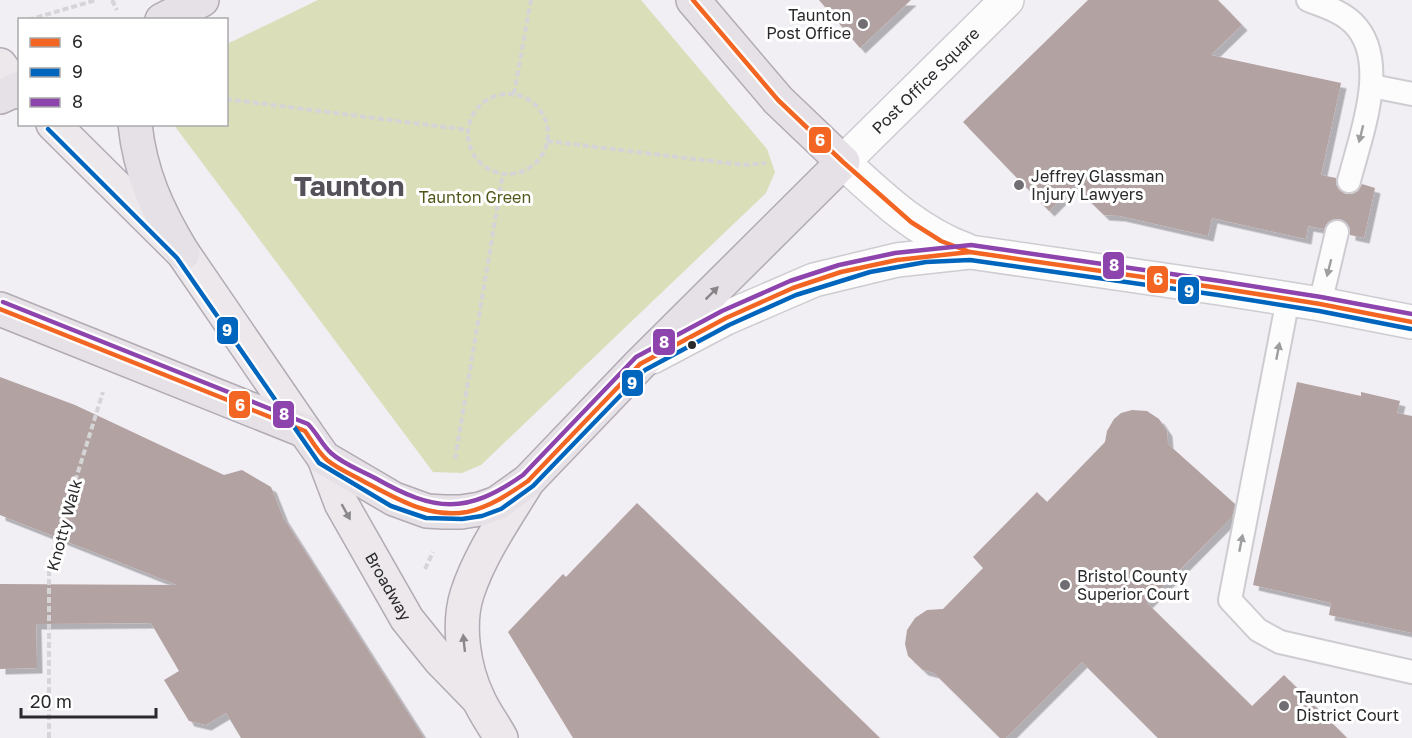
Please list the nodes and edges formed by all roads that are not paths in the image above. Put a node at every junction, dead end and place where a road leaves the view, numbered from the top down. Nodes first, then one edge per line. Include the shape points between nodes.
1 (202, 0) edge
2 (213, 0) edge
3 (693, 0) edge
4 (1007, 0) edge
5 (1308, 0) edge
6 (166, 18) edge
7 (190, 18) edge
8 (1372, 86) junction
9 (1412, 94) edge
10 (54, 126) edge
11 (135, 126) edge
12 (843, 162) junction
13 (1349, 181) dead end
14 (1337, 232) dead end
15 (970, 252) junction
16 (183, 253) junction
17 (1288, 299) junction
18 (1320, 304) junction
19 (0, 309) edge
20 (1412, 322) edge
21 (640, 364) junction
22 (305, 431) junction
23 (324, 458) junction
24 (528, 480) junction
25 (1412, 672) edge
26 (478, 699) junction
27 (501, 738) edge

1 - 6 highway
2 - 7 highway
3 - 12 highway via 778,100
4 - 12 main road, Post Office Square
5 - 8 lane via 1342,14 1361,31 1370,59
8 - 9 lane
8 -> 13 lane
10 - 16 main road
11 - 16 highway via 137,148 154,200
12 - 15 main road via 911,222 941,241
21 -> 12 highway
14 -> 18 lane
15 - 17 main road
15 - 21 main road via 897,260 814,280 726,318
16 - 22 main road
17 - 18 main road
25 -> 17 lane via 1280,642 1258,630 1230,600
18 - 20 main road
19 - 22 highway
21 - 24 highway
22 - 23 highway
23 - 24 highway via 394,499 427,511 480,509 496,503
23 -> 26 main road, Broadway via 341,503 407,619
26 -> 24 main road, Broadway via 465,654 466,596 491,542
26 - 27 main road, Broadway

